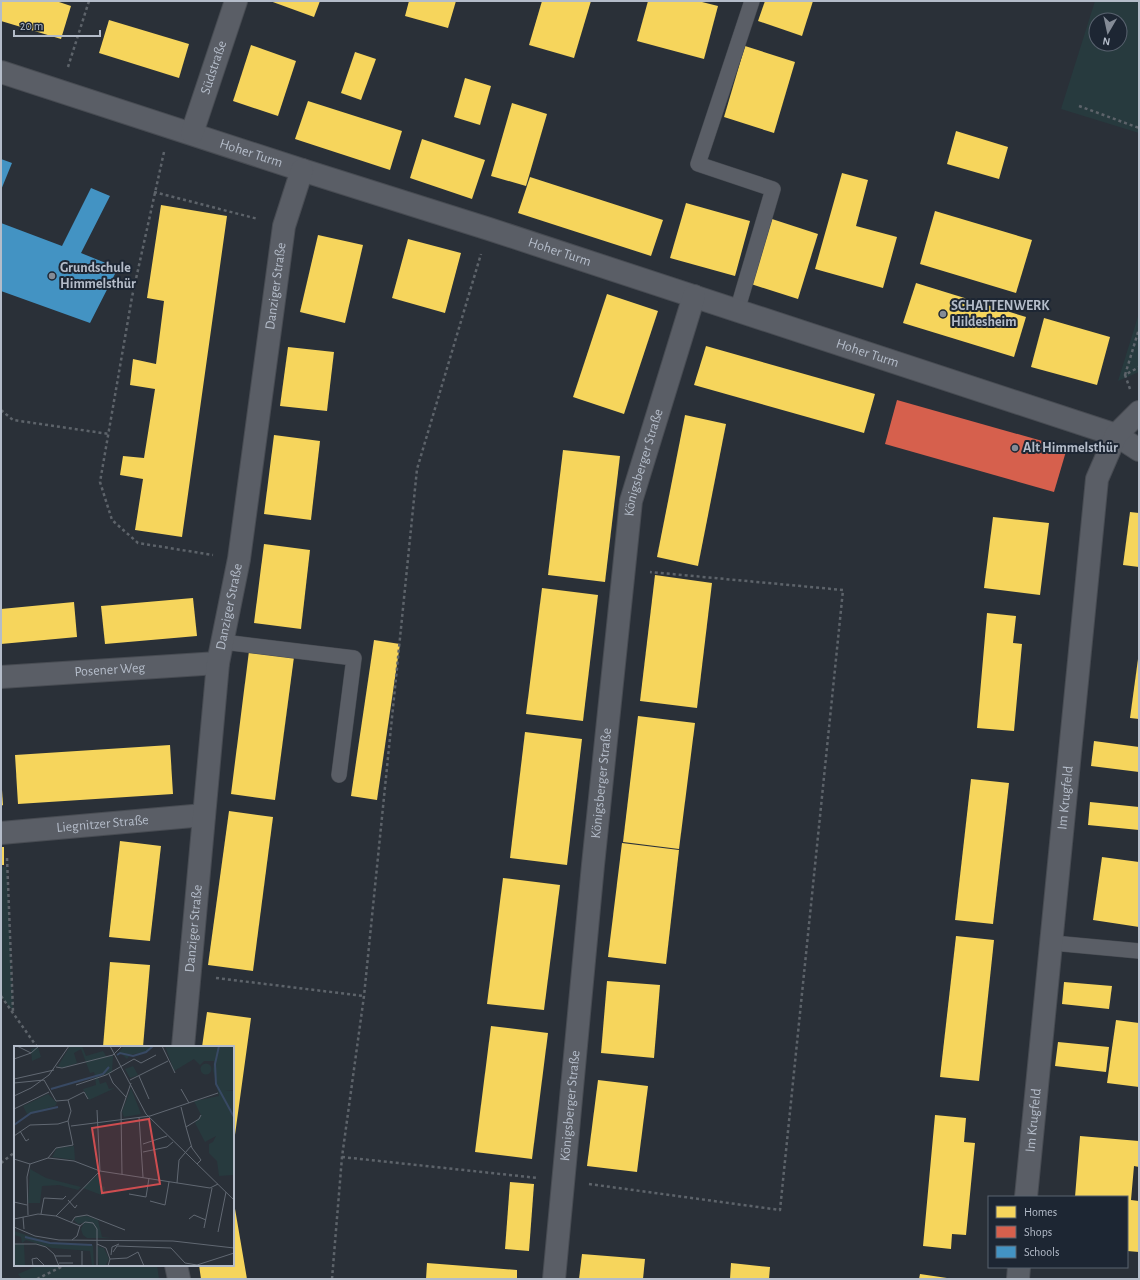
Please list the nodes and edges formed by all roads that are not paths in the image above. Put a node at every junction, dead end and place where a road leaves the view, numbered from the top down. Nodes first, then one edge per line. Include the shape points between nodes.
1 (236, 1) edge
2 (752, 1) edge
3 (1, 72) edge
4 (192, 133) junction
5 (302, 170) junction
6 (694, 296) junction
7 (737, 311) junction
8 (1139, 412) edge
9 (1116, 435) junction
10 (1139, 450) edge
11 (223, 642) junction
12 (218, 663) junction
13 (1, 677) edge
14 (339, 774) dead end
15 (204, 815) junction
16 (3, 832) edge
17 (1053, 942) junction
18 (1139, 951) edge
19 (184, 1046) edge
20 (1026, 1196) edge
21 (176, 1266) edge
22 (1019, 1268) edge
23 (179, 1279) edge
24 (554, 1279) edge
25 (1018, 1279) edge

1 - 4 street, Südstraße
2 - 7 lane via 698,164 774,189
3 - 4 street, Hoher Turm
4 - 5 street, Hoher Turm
5 - 6 street, Hoher Turm via 489,228
5 - 11 street, Danziger Straße via 284,226 239,559
6 - 7 street, Hoher Turm
6 - 24 street, Königsberger Straße via 631,501 592,865
7 - 9 street, Hoher Turm
8 - 9 street, Im Krugfeld
9 - 10 street, Hoher Turm
9 - 17 street, Im Krugfeld via 1097,479
11 - 12 street, Danziger Straße
11 - 14 lane via 354,658
12 - 13 street, Posener Weg
12 - 15 street, Danziger Straße
15 - 16 street, Liegnitzer Straße
15 - 19 street, Danziger Straße
17 - 18 lane
17 - 20 street, Im Krugfeld
21 - 23 street
22 - 25 street

